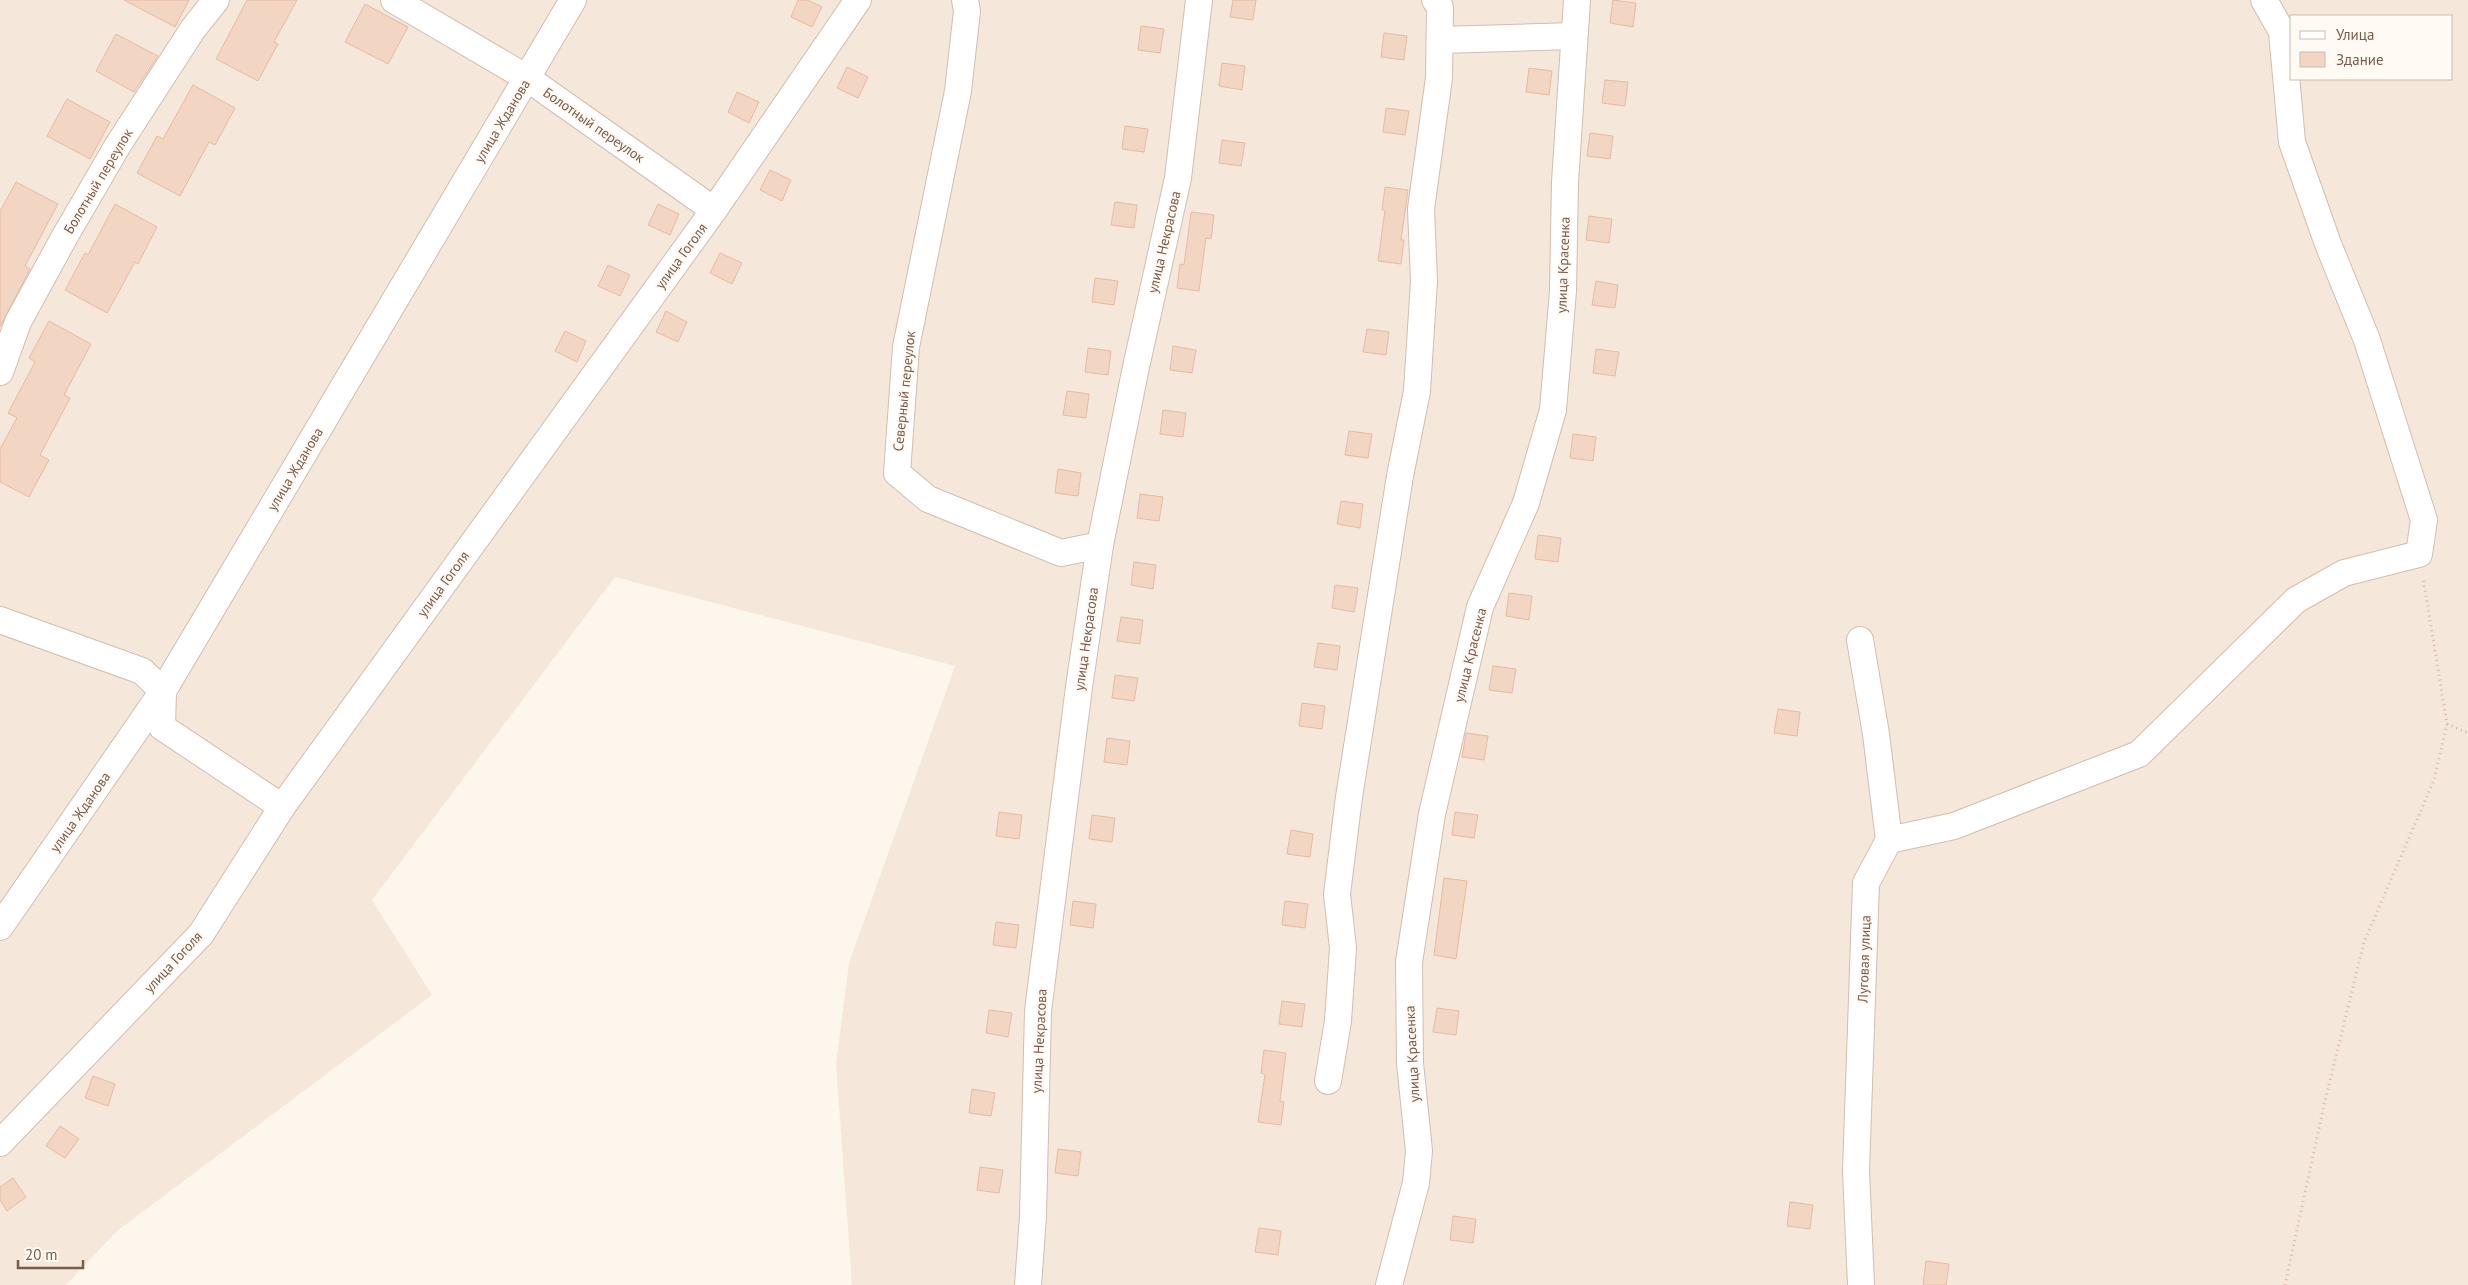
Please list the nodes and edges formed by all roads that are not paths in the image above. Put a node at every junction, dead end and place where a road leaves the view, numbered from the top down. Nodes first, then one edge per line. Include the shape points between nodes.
1 (216, 0) edge
2 (394, 0) edge
3 (573, 0) edge
4 (858, 0) edge
5 (965, 0) edge
6 (1199, 0) edge
7 (1435, 0) edge
8 (1577, 0) edge
9 (2264, 0) edge
10 (1574, 36) junction
11 (1440, 40) junction
12 (527, 78) junction
13 (714, 210) junction
14 (0, 372) edge
15 (1100, 545) junction
16 (0, 620) edge
17 (1860, 640) dead end
18 (163, 691) junction
19 (282, 807) junction
20 (1889, 840) junction
21 (0, 928) edge
22 (1328, 1081) dead end
23 (0, 1144) edge
24 (1028, 1285) edge
25 (1389, 1285) edge
26 (1862, 1285) edge

1 - 14 street, Болотный переулок via 187,37 65,236 18,322
2 - 12 street, Болотный переулок
3 - 12 street, улица Жданова
4 - 13 street, улица Гоголя
5 - 15 street, Северный переулок via 967,10 958,91 906,347 897,473 928,499 1061,553
6 - 15 street, улица Некрасова via 1178,178
7 - 11 street via 1440,8
8 - 10 street, улица Красенка
9 - 20 street via 2282,32 2292,142 2367,340 2424,520 2420,554 2344,573 2296,600 2139,754 1954,826
10 - 11 street
10 - 25 street, улица Красенка via 1565,182 1563,291 1553,410 1526,503 1480,608 1432,814 1409,962 1410,1063 1419,1150 1416,1183
11 - 22 street via 1421,210 1424,281 1417,391 1400,476 1349,797 1338,894 1343,948 1338,1021
12 - 13 street, Болотный переулок
12 - 18 street, улица Жданова
13 - 19 street, улица Гоголя
15 - 24 street, улица Некрасова via 1038,1011 1034,1216
16 - 18 street via 142,672
17 - 20 street
18 - 19 street via 162,727
18 - 21 street, улица Жданова
19 - 23 street, улица Гоголя via 200,934
20 - 26 street, Луговая улица via 1866,883 1856,1171

